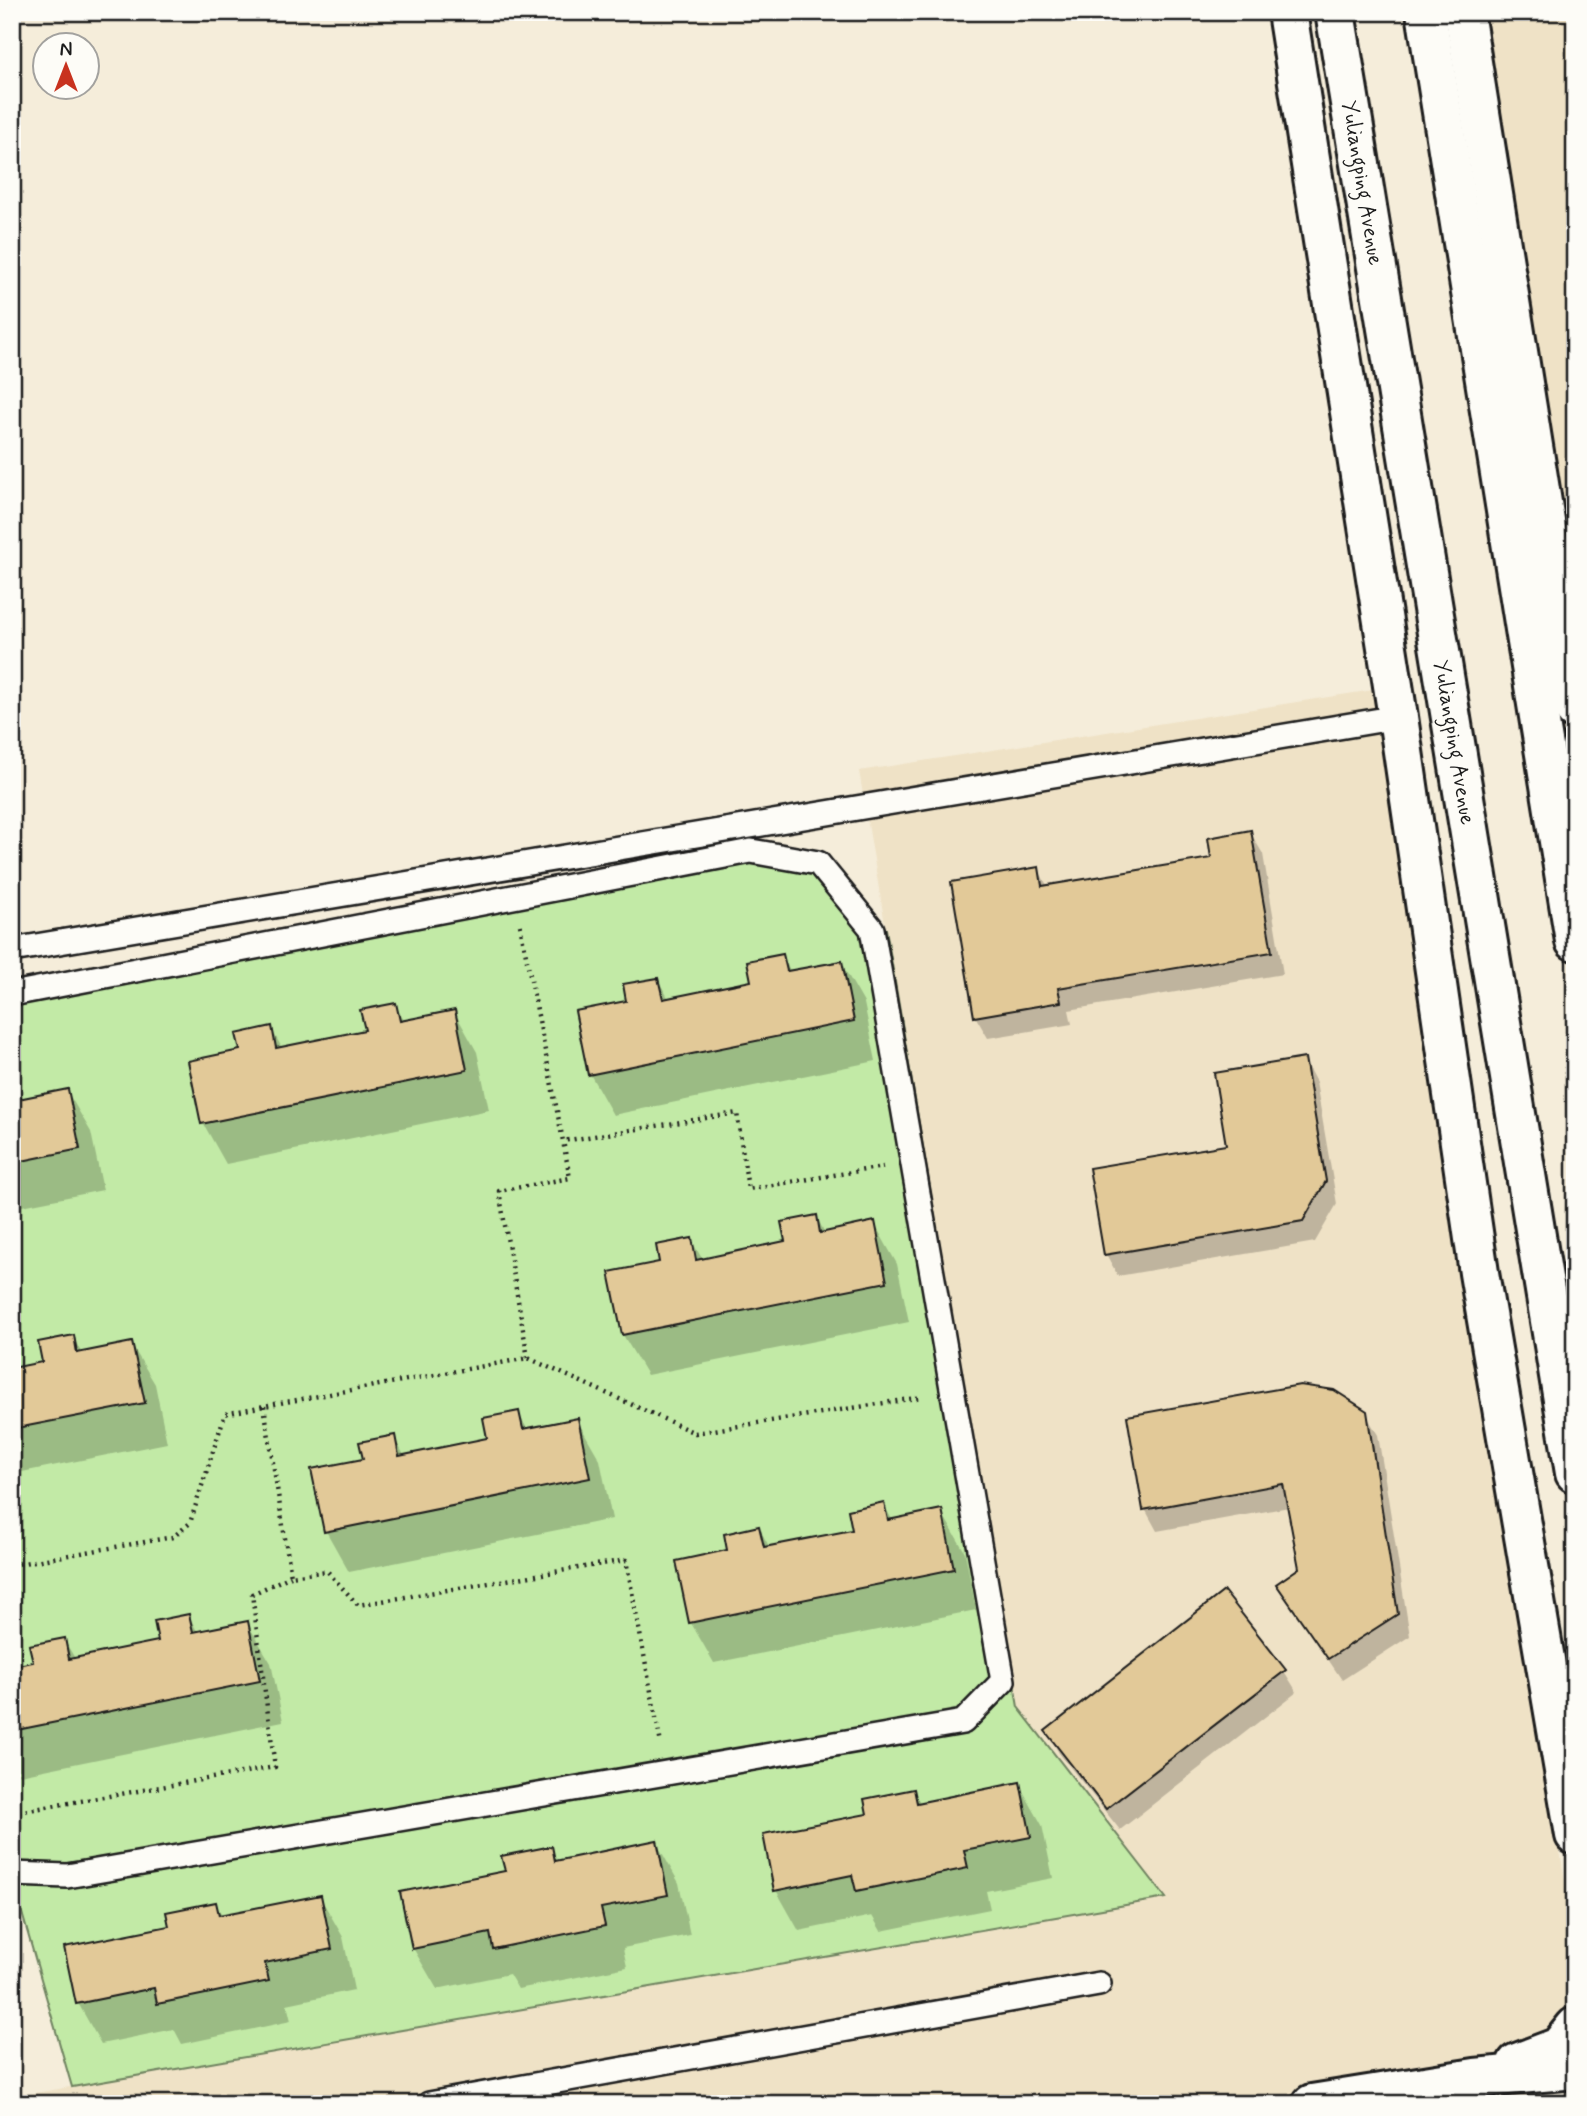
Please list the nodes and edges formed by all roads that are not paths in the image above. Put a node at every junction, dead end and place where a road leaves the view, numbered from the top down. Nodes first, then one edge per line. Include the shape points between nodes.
1 (1287, 12) edge
2 (1335, 12) edge
3 (1426, 12) edge
4 (1464, 12) edge
5 (1575, 710) edge
6 (1398, 717) junction
7 (459, 875) junction
8 (464, 907) junction
9 (1575, 941) edge
10 (12, 950) edge
11 (12, 994) edge
12 (1575, 1473) edge
13 (1575, 1835) edge
14 (12, 1874) edge
15 (1099, 1984) dead end
16 (1575, 2027) edge
17 (1575, 2069) edge
18 (1475, 2078) junction
19 (429, 2104) edge
20 (1312, 2104) edge

1 - 6 main road
2 - 12 main road, Yuliangping Avenue
3 - 9 main road
4 - 5 main road
6 - 7 lane
6 - 13 main road via 1479,1273
7 - 8 lane
7 - 10 lane
8 - 11 lane
8 - 14 lane via 751,851 818,863 872,929 1003,1681 963,1722 66,1876
15 - 19 lane
16 - 18 main road via 1559,2047
17 - 18 main road
18 - 20 main road

